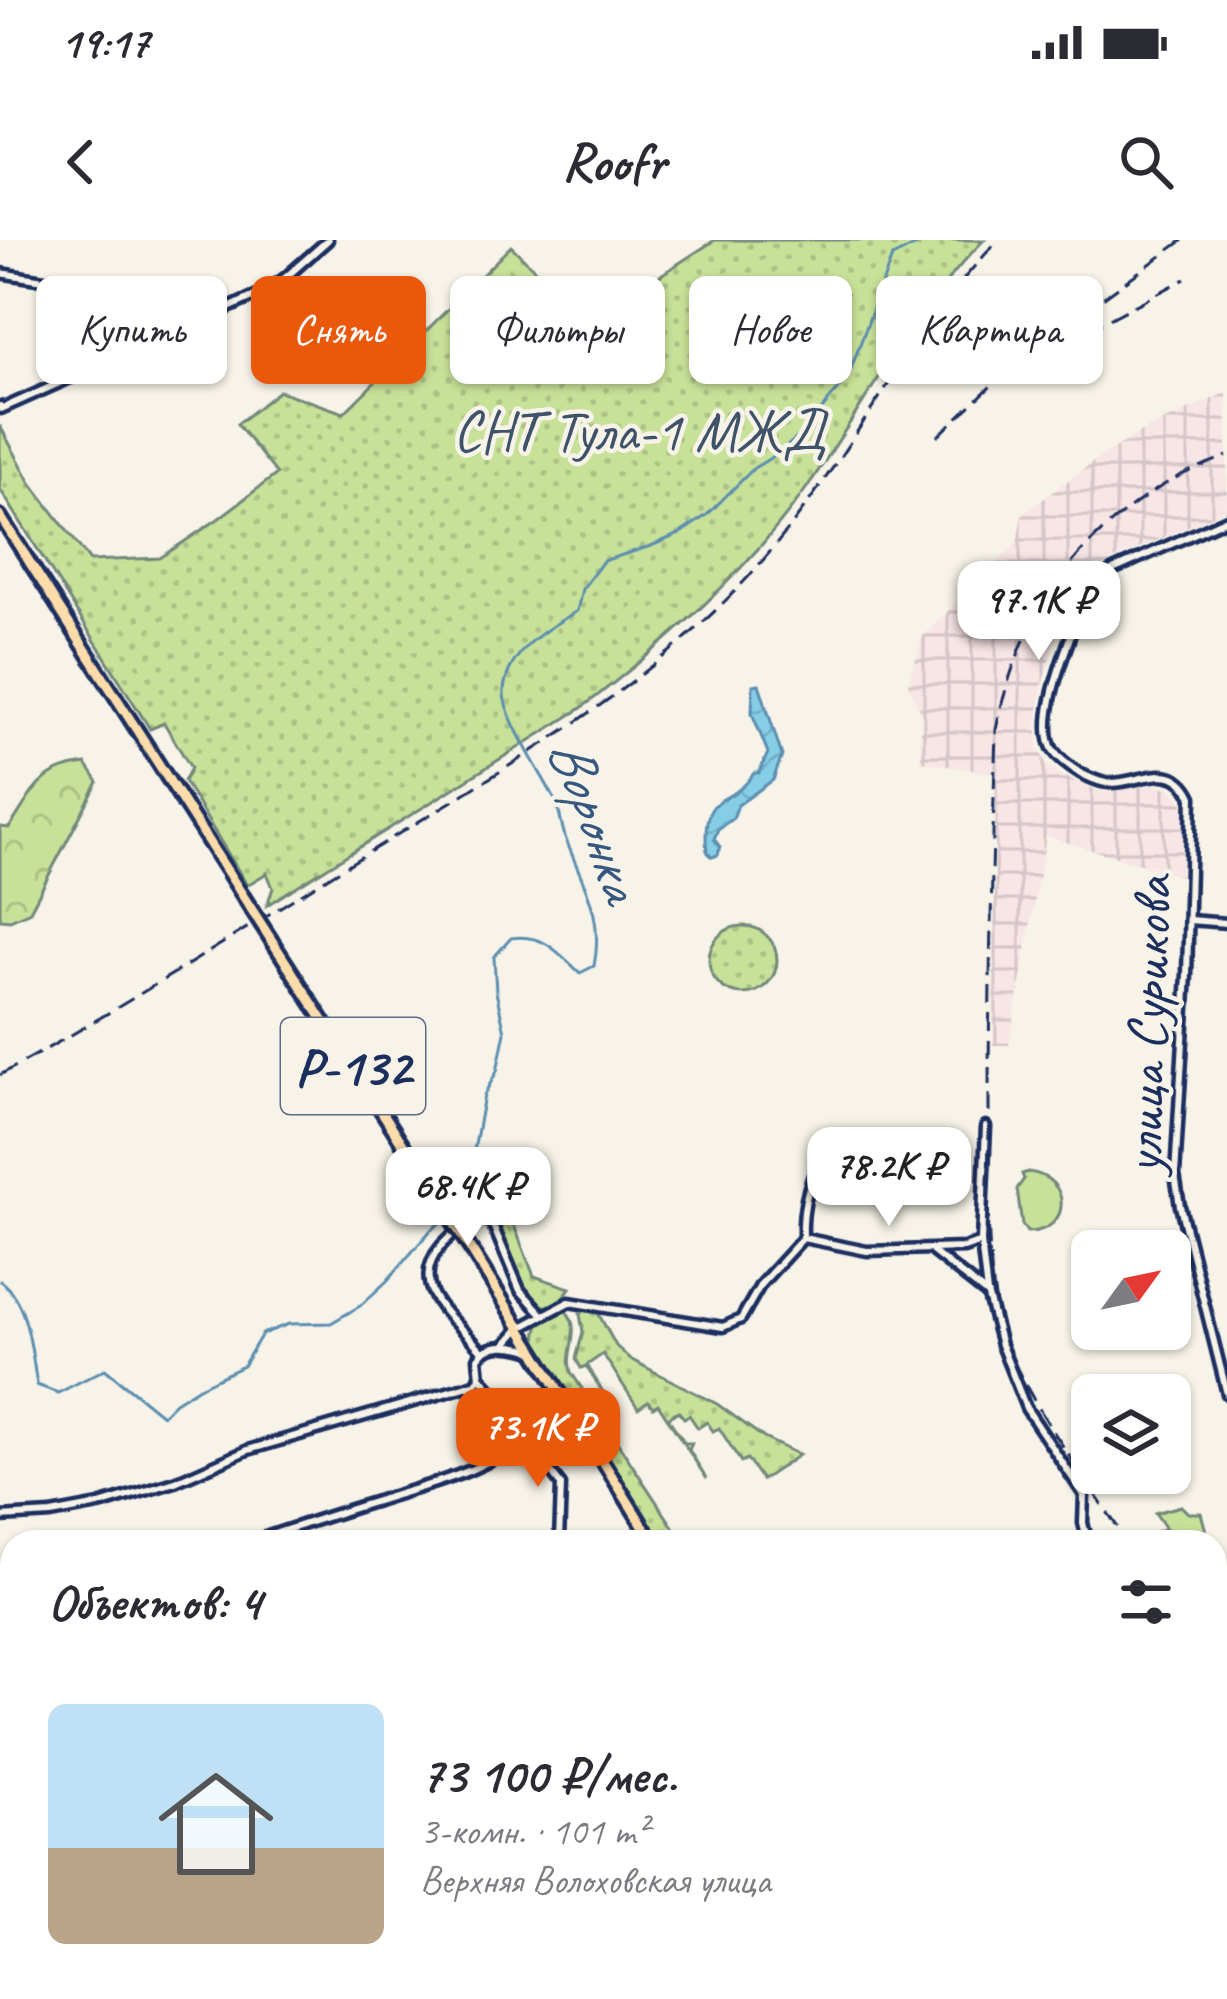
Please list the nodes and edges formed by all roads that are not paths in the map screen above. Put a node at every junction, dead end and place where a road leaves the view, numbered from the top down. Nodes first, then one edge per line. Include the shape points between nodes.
1 (328, 240) edge
2 (0, 273) edge
3 (36, 279) edge
4 (227, 310) edge
5 (58, 384) edge
6 (0, 406) edge
7 (0, 516) edge
8 (1227, 519) edge
9 (1189, 920) junction
10 (1227, 923) edge
11 (986, 1126) dead end
12 (828, 1138) dead end
13 (803, 1238) junction
14 (981, 1242) junction
15 (931, 1250) junction
16 (986, 1293) junction
17 (543, 1315) junction
18 (520, 1328) junction
19 (505, 1346) junction
20 (482, 1352) junction
21 (535, 1352) junction
22 (1224, 1369) edge
23 (480, 1376) junction
24 (1227, 1394) edge
25 (523, 1436) junction
26 (0, 1516) edge
27 (287, 1530) edge
28 (559, 1530) edge
29 (645, 1530) edge
30 (1085, 1530) edge

1 - 4 street via 286,278
2 - 3 street
5 - 6 street
7 - 18 main road, Р-132, bridge
8 - 9 street, улица Сурикова via 1099,580 1079,609 1049,712 1050,742 1073,769 1112,784 1174,777 1188,788
9 - 10 street
9 - 22 street, улица Сурикова via 1175,1175
11 - 14 street
12 - 13 street via 801,1210
13 - 15 street via 867,1251
13 - 17 street via 729,1327 569,1302
14 - 15 street
14 - 16 street
15 - 16 street
16 - 30 street via 1026,1408 1084,1495
17 - 18 street
17 - 20 street via 520,1290 492,1223 468,1223 436,1253 427,1281
18 - 19 street
18 - 21 main road, Р-132
19 - 20 street
19 - 21 street
20 - 23 street
21 - 29 main road, Р-132
22 - 24 street, улица Сурикова
23 - 25 street
23 - 26 street via 474,1385 248,1450 140,1493 64,1513
25 - 27 street via 449,1478
25 - 28 street via 561,1485

